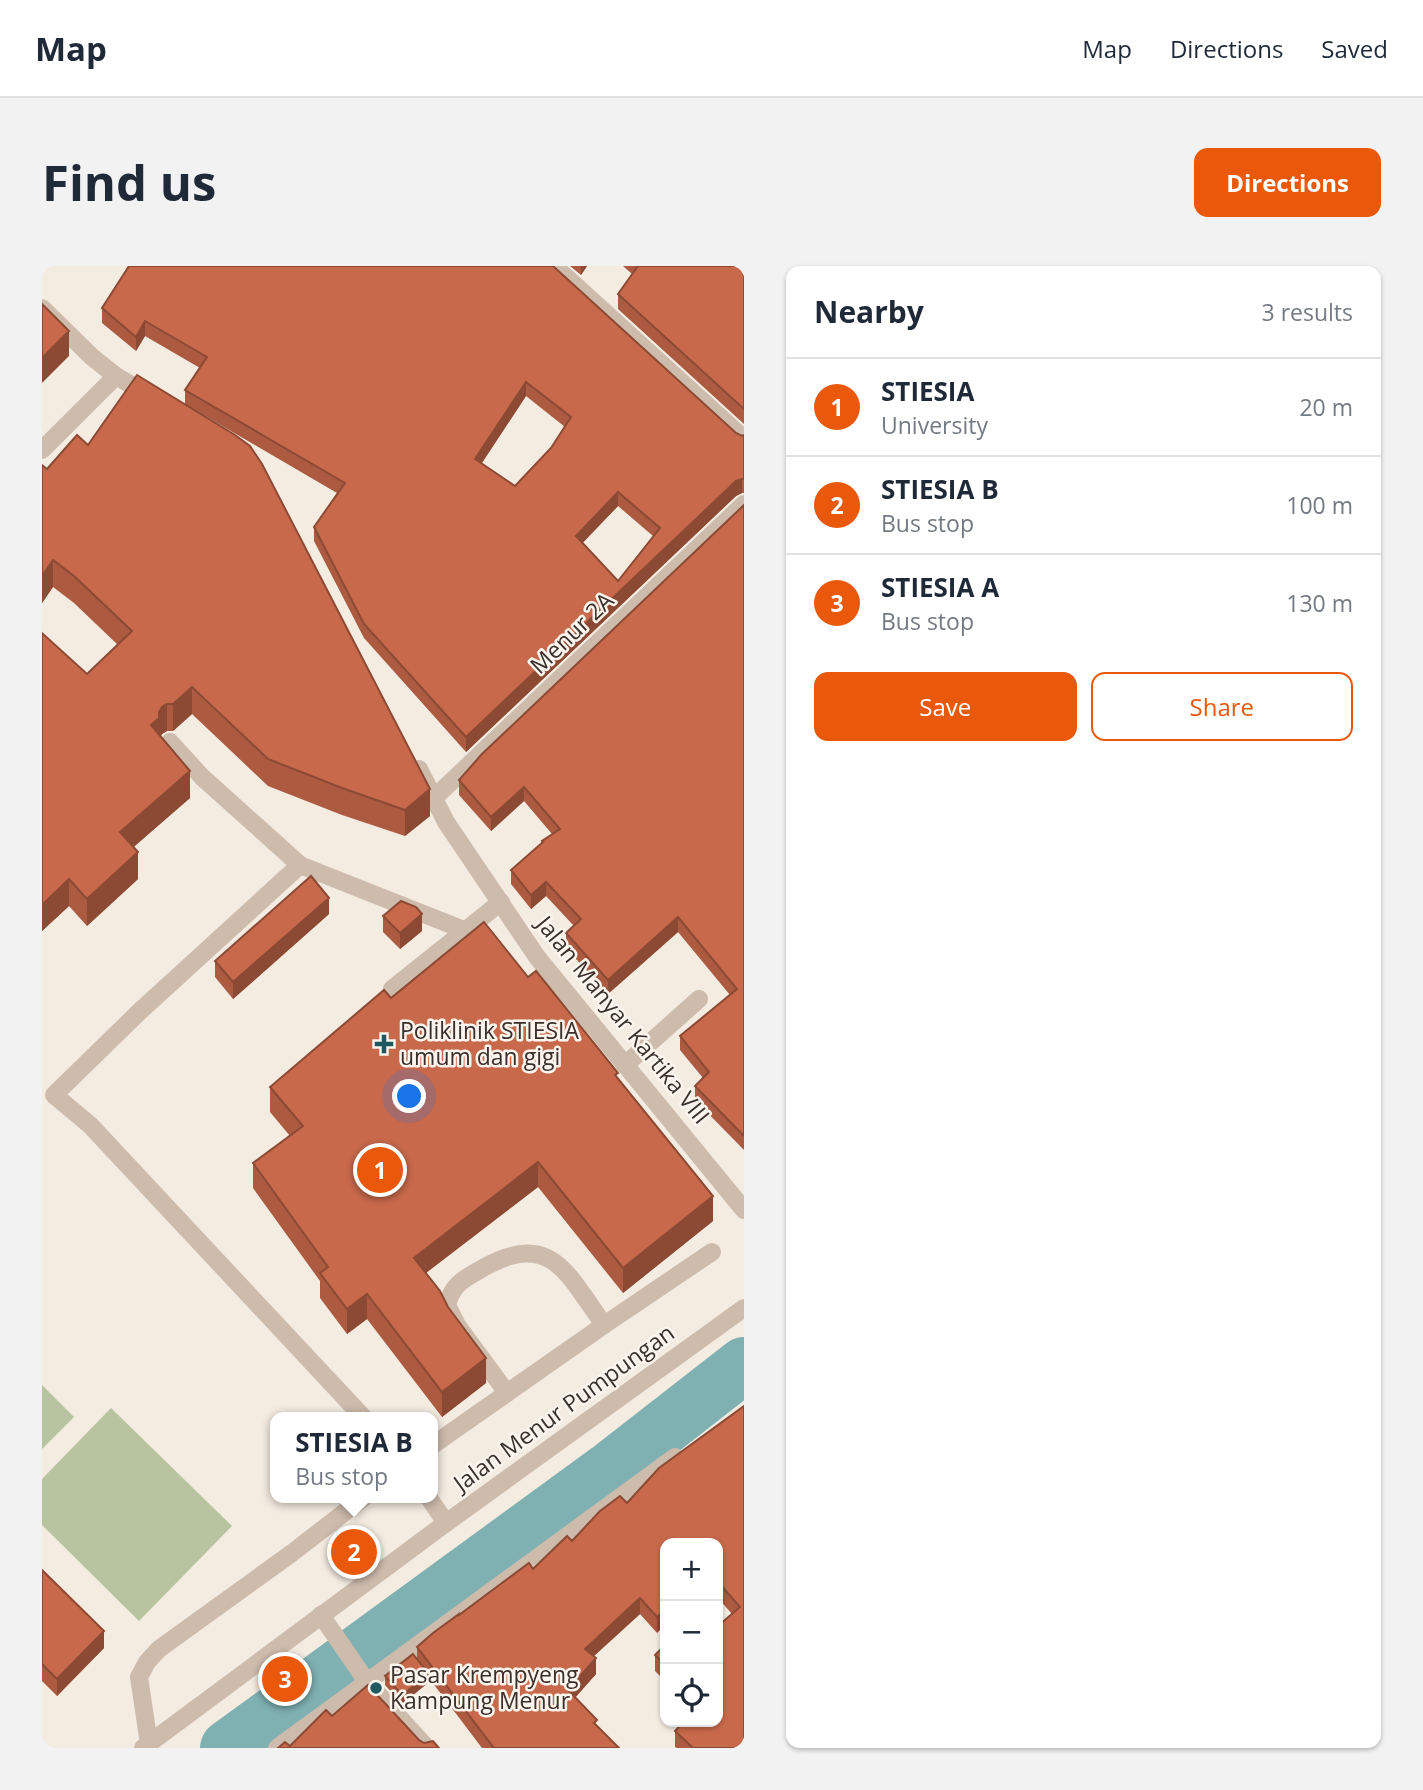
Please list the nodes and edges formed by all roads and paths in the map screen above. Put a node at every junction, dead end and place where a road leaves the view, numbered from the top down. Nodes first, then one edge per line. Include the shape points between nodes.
1 (554, 266) edge
2 (42, 308) edge
3 (116, 376) junction
4 (162, 404) edge
5 (744, 439) edge
6 (42, 450) edge
7 (744, 504) edge
8 (170, 742) edge
9 (410, 751) edge
10 (434, 798) junction
11 (300, 865) junction
12 (501, 902) junction
13 (464, 930) junction
14 (392, 989) dead end
15 (699, 999) dead end
16 (625, 1065) junction
17 (48, 1091) edge
18 (744, 1210) edge
19 (712, 1252) dead end
20 (744, 1308) edge
21 (604, 1325) junction
22 (507, 1393) junction
23 (358, 1412) edge
24 (438, 1441) edge
25 (694, 1444) edge
26 (357, 1503) edge
27 (432, 1503) edge
28 (446, 1523) junction
29 (321, 1615) junction
30 (365, 1678) junction
31 (146, 1746) edge
32 (277, 1748) edge
33 (427, 1748) edge

1 - 5 street
2 - 3 street
3 - 4 street
3 - 6 street
7 - 10 street, Menur 2A
8 - 11 street via 202,778
9 - 10 street, Jalan Manyar Kartika VIII
10 - 12 street, Jalan Manyar Kartika VIII
11 - 13 street
11 - 17 street
12 - 13 street
12 - 16 street, Jalan Manyar Kartika VIII via 537,957
13 - 14 street
15 - 16 street
16 - 18 street, Jalan Manyar Kartika VIII
17 - 23 street via 90,1125
19 - 21 street
20 - 28 street, Jalan Menur Pumpungan
21 - 22 street
21 - 22 street via 561,1265 543,1255 526,1252 497,1260 467,1277 451,1291 447,1305
22 - 24 street
25 - 30 street
26 - 31 street via 147,1662 139,1677
27 - 28 street
28 - 29 street, Jalan Menur Pumpungan
29 - 30 street
29 - 31 street, Jalan Menur Pumpungan
30 - 32 street
30 - 33 street

